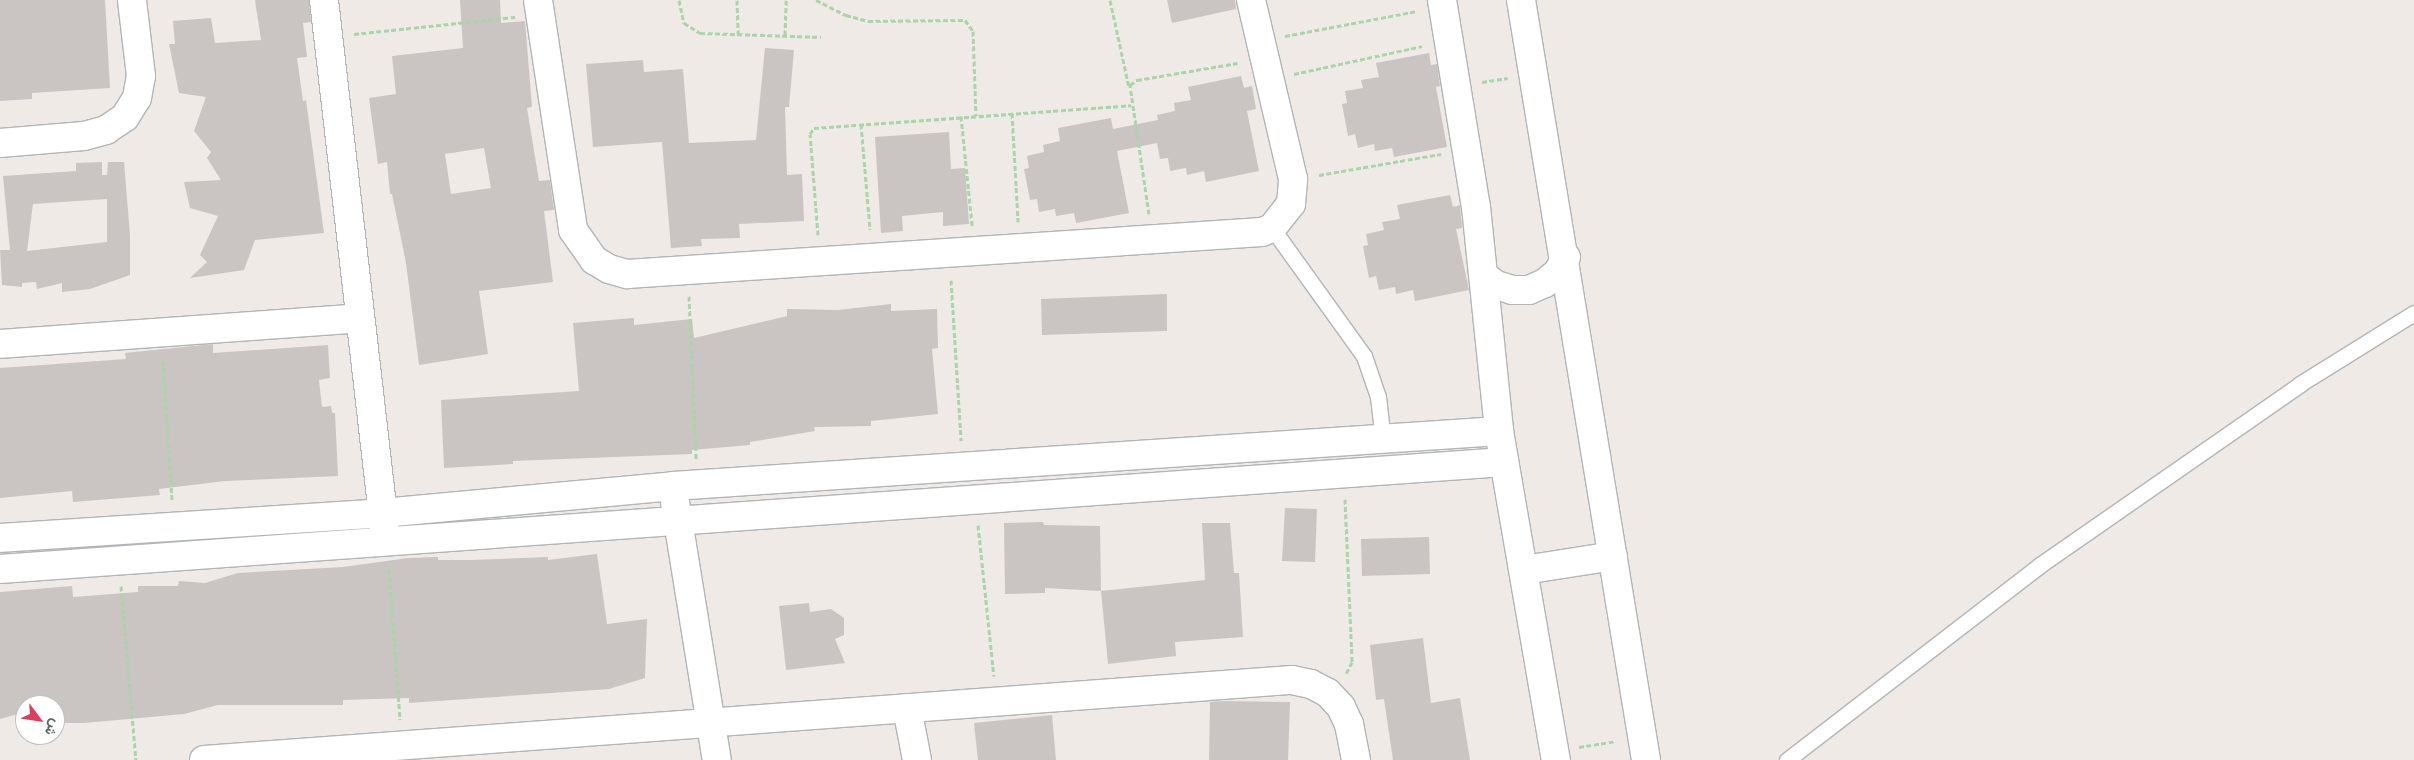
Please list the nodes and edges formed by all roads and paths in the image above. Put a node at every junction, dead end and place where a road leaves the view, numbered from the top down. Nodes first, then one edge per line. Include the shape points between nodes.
1 (132, 0) edge
2 (324, 0) edge
3 (679, 0) edge
4 (737, 0) edge
5 (786, 0) edge
6 (816, 0) edge
7 (1110, 0) edge
8 (1251, 0) edge
9 (1521, 0) edge
10 (1442, 3) edge
11 (539, 7) edge
12 (738, 34) junction
13 (785, 35) junction
14 (328, 37) junction
15 (821, 37) dead end
16 (1449, 40) junction
17 (1265, 60) junction
18 (1533, 74) junction
19 (1456, 86) junction
20 (1129, 88) junction
21 (1131, 105) junction
22 (1012, 113) junction
23 (961, 116) junction
24 (976, 116) junction
25 (861, 124) junction
26 (0, 143) edge
27 (1466, 150) junction
28 (1293, 179) junction
29 (1272, 228) junction
30 (1153, 239) junction
31 (1020, 248) junction
32 (962, 252) junction
33 (1566, 257) junction
34 (872, 258) junction
35 (820, 261) junction
36 (688, 270) junction
37 (1483, 275) junction
38 (2414, 313) edge
39 (360, 318) junction
40 (161, 332) junction
41 (0, 344) edge
42 (1499, 431) junction
43 (1383, 440) junction
44 (1504, 462) junction
45 (963, 467) junction
46 (1344, 474) junction
47 (685, 485) junction
48 (975, 500) junction
49 (383, 514) junction
50 (678, 521) junction
51 (174, 526) junction
52 (116, 530) junction
53 (0, 538) edge
54 (386, 542) junction
55 (1613, 556) junction
56 (119, 560) junction
57 (0, 569) edge
58 (1524, 570) junction
59 (1328, 693) junction
60 (996, 702) junction
61 (907, 708) junction
62 (710, 723) junction
63 (402, 745) junction
64 (1644, 748) edge
65 (494, 749) edge
66 (1555, 755) edge
67 (136, 760) edge
68 (204, 760) edge
69 (717, 760) edge
70 (917, 760) edge
71 (1356, 760) edge
72 (1787, 760) edge

1 - 26 street via 142,76 137,98 125,117 106,130 84,136
2 - 14 street
3 - 12 path via 681,16 689,28 700,33
4 - 12 path
5 - 13 path
6 - 24 path via 846,15 868,21 965,20 972,31
7 - 20 path
8 - 17 street
9 - 18 street
10 - 16 street
10 - 17 path
11 - 14 path
11 - 36 street via 573,230 582,246 594,260 627,274
12 - 13 path
13 - 15 path
14 - 39 street
16 - 17 path
16 - 19 street
17 - 20 path via 1137,80
17 - 28 street
18 - 19 path
18 - 33 street
19 - 27 street
20 - 21 path
21 - 22 path
21 - 30 path
22 - 24 path
22 - 31 path
23 - 24 path
23 - 25 path
23 - 32 path
25 - 34 path
25 - 35 path via 818,126 811,131
27 - 28 path
27 - 37 street
28 - 29 street via 1291,204
29 - 30 street via 1262,232
29 - 43 lane via 1364,356 1378,397
30 - 31 street
31 - 32 street
32 - 34 street
32 - 45 path
33 - 37 street via 1558,272 1529,290 1496,286
33 - 55 street
34 - 35 street
35 - 36 street
36 - 47 path
37 - 42 street
38 - 72 lane via 2300,384 2040,565
39 - 40 street
39 - 49 street
40 - 41 street
40 - 51 path
42 - 43 street
42 - 44 street
43 - 45 street
44 - 46 street
44 - 58 street
45 - 47 street
46 - 48 street
46 - 59 path via 1352,662 1343,681
47 - 49 street
47 - 50 street
48 - 50 street
48 - 60 path
49 - 51 street
49 - 54 street
50 - 54 street
50 - 62 street
51 - 52 street
52 - 53 street
52 - 56 street
54 - 56 street
54 - 63 path
55 - 58 street
55 - 64 street
56 - 57 street
56 - 67 path
58 - 66 street
59 - 60 street via 1311,684 1292,680
59 - 71 street via 1350,724
60 - 61 street
61 - 62 street
61 - 70 street
62 - 65 street
62 - 69 street
63 - 65 street
63 - 68 street
64 - 66 path

